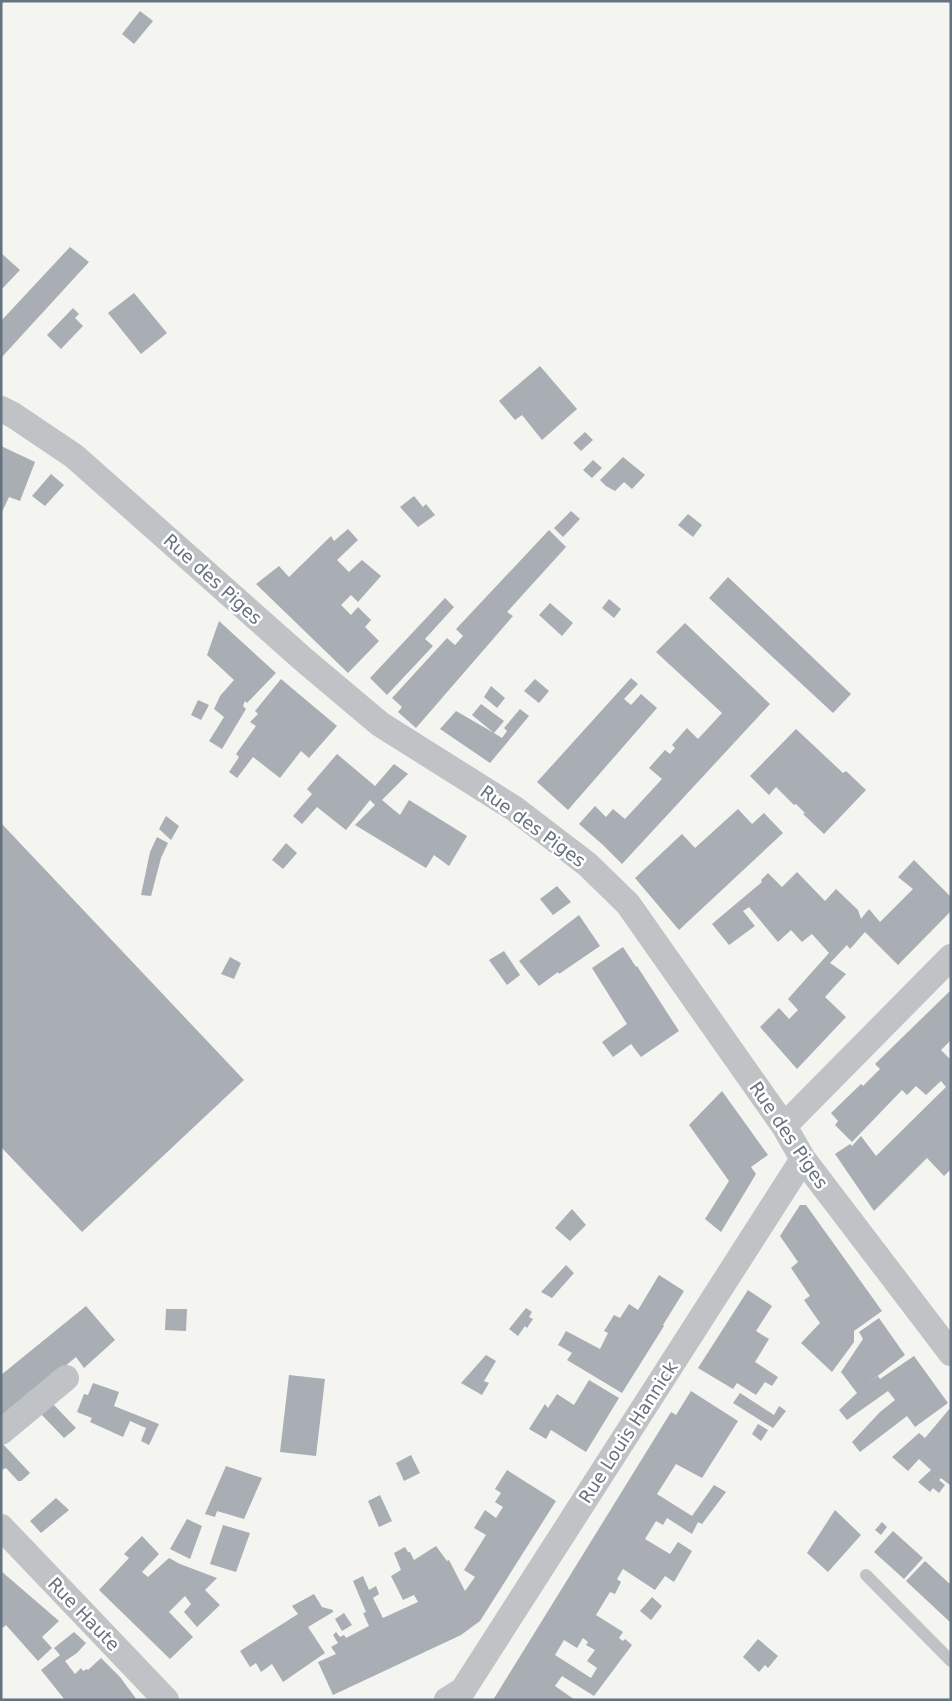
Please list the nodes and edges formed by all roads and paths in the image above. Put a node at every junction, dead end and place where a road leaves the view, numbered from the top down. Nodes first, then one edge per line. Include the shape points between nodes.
1 (1, 410) edge
2 (951, 957) edge
3 (784, 1126) junction
4 (803, 1159) junction
5 (951, 1354) edge
6 (66, 1378) dead end
7 (1, 1432) edge
8 (1, 1527) edge
9 (866, 1575) dead end
10 (951, 1661) edge
11 (166, 1700) edge
12 (447, 1700) edge

1 - 3 street, Rue des Piges via 74,456 380,724 515,809 587,864 628,904
2 - 3 street
3 - 4 street, Rue des Piges
4 - 5 street, Rue des Piges
4 - 12 street, Rue Louis Hannick via 463,1690
6 - 7 street
8 - 11 street, Rue Haute
9 - 10 lane

